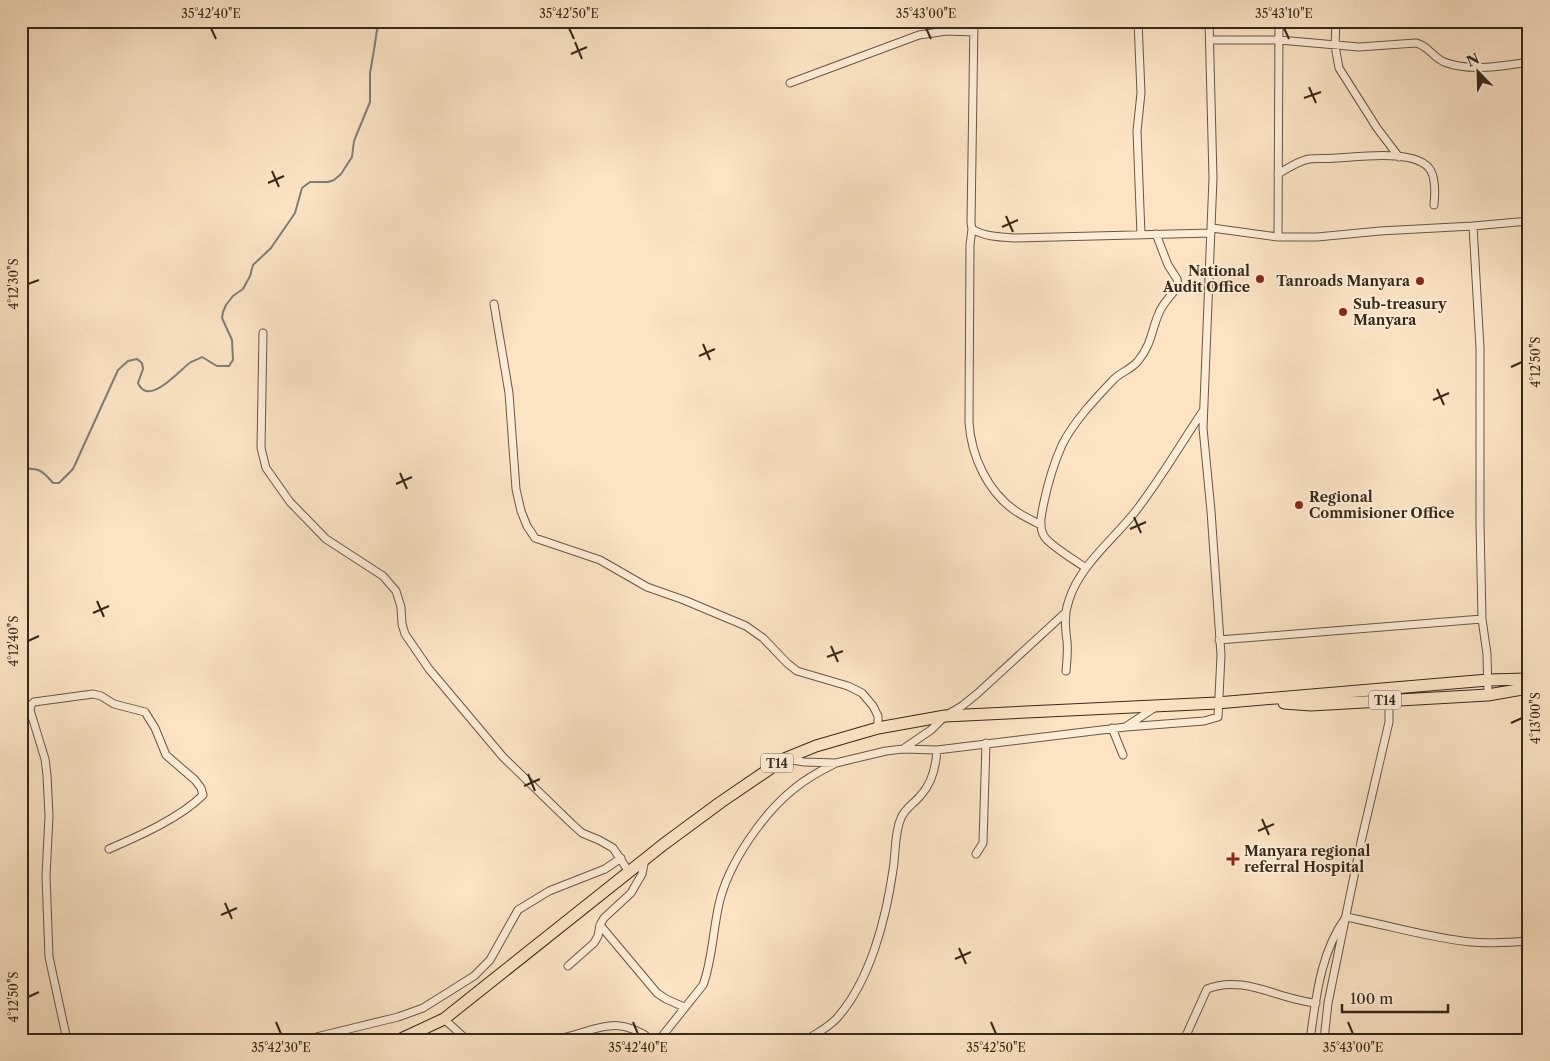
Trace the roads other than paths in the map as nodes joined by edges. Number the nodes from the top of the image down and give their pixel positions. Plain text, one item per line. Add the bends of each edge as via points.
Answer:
1 (974, 21) edge
2 (1138, 21) edge
3 (1209, 21) edge
4 (1279, 21) edge
5 (1336, 21) edge
6 (974, 32) junction
7 (1210, 40) junction
8 (1280, 40) junction
9 (1335, 46) junction
10 (1529, 62) edge
11 (790, 82) dead end
12 (1399, 156) junction
13 (1278, 174) junction
14 (1434, 206) dead end
15 (1529, 221) edge
16 (1473, 226) junction
17 (972, 230) junction
18 (1211, 231) junction
19 (1156, 234) junction
20 (1140, 235) junction
21 (1278, 237) junction
22 (494, 304) dead end
23 (263, 333) dead end
24 (1204, 409) junction
25 (1041, 525) junction
26 (1086, 568) junction
27 (1065, 613) junction
28 (1482, 619) junction
29 (1219, 640) junction
30 (1066, 671) dead end
31 (1529, 679) edge
32 (1488, 680) junction
33 (1529, 688) edge
34 (1389, 694) junction
35 (1488, 695) junction
36 (1217, 703) junction
37 (1156, 706) junction
38 (945, 716) junction
39 (1126, 727) junction
40 (878, 728) junction
41 (1112, 728) junction
42 (986, 742) junction
43 (903, 749) junction
44 (938, 750) junction
45 (1123, 755) dead end
46 (784, 759) junction
47 (836, 763) junction
48 (109, 849) dead end
49 (976, 854) dead end
50 (621, 858) junction
51 (646, 859) junction
52 (629, 872) junction
53 (1346, 917) junction
54 (600, 925) junction
55 (1529, 941) edge
56 (568, 966) dead end
57 (1316, 1003) junction
58 (684, 1007) junction
59 (444, 1020) junction
60 (67, 1040) edge
61 (304, 1040) edge
62 (398, 1040) edge
63 (467, 1040) edge
64 (551, 1040) edge
65 (652, 1040) edge
66 (659, 1040) edge
67 (806, 1040) edge
68 (1184, 1040) edge
69 (1310, 1040) edge
70 (1324, 1040) edge

1 - 6 street
2 - 20 street
3 - 7 street
4 - 8 street
5 - 9 street
6 - 11 street via 919,35
6 - 17 street
7 - 8 street
7 - 18 street
8 - 9 street
8 - 13 street
9 - 10 street via 1419,43 1440,60 1467,68
9 - 12 street via 1341,73
12 - 13 street via 1309,159
12 - 14 street via 1419,160 1431,171 1435,184
13 - 21 street
15 - 16 street
16 - 21 street
16 - 28 street via 1480,348
17 - 20 street via 996,237 1016,238
17 - 25 street via 969,414 972,446 995,492 1016,512
18 - 19 street
18 - 21 street
18 - 24 street
19 - 20 street
19 - 25 street via 1178,285 1162,306 1151,340 1141,357 1133,367 1116,376 1063,443 1048,486
22 - 40 street via 508,385 516,489 521,511 534,538 600,560 646,587 746,626 797,671 862,693 878,716
23 - 50 street via 261,448 266,468 290,502 326,539 383,576 396,591 405,634 429,669 503,757 571,824 613,848
24 - 26 street via 1143,501
24 - 29 street
25 - 26 street via 1044,537
26 - 27 street via 1069,598
27 - 30 street
27 - 38 street via 978,693
28 - 29 street
28 - 32 street
29 - 36 street via 1222,669
31 - 32 highway, T14
32 - 34 highway, T14
32 - 35 street
33 - 35 highway, T14
34 - 35 highway, T14
34 - 36 highway, T14 via 1312,705
34 - 53 street via 1389,722
36 - 37 highway, T14
36 - 39 street via 1218,717 1211,720
37 - 38 highway, T14
37 - 39 street
38 - 40 highway, T14
38 - 43 street
39 - 41 street
40 - 46 highway, T14
41 - 42 street
41 - 45 street
42 - 44 street
42 - 49 street via 984,843
43 - 44 street
43 - 47 street
44 - 67 street via 927,787 901,817 887,906 862,981 837,1018
46 - 47 street
46 - 51 highway, T14 via 734,792
47 - 58 street via 793,789 762,822 729,872 715,920 707,975 703,986
48 - 60 street via 196,802 203,795 200,788 166,755 149,717 140,709 114,704 93,694 34,702 30,710 47,775 49,956
50 - 52 street
50 - 61 street via 605,869 549,891 518,910 490,960 474,976 423,1008
51 - 52 highway, T14
51 - 54 street via 631,893
52 - 59 highway, T14
53 - 55 street via 1472,942
53 - 57 street via 1324,964
53 - 70 street via 1328,1003
54 - 56 street via 594,943
54 - 58 street via 657,993
57 - 68 street via 1301,1002 1252,987 1216,986 1207,989
57 - 69 street
58 - 66 street
59 - 62 highway, T14
59 - 63 street
64 - 65 street via 610,1024 630,1027

